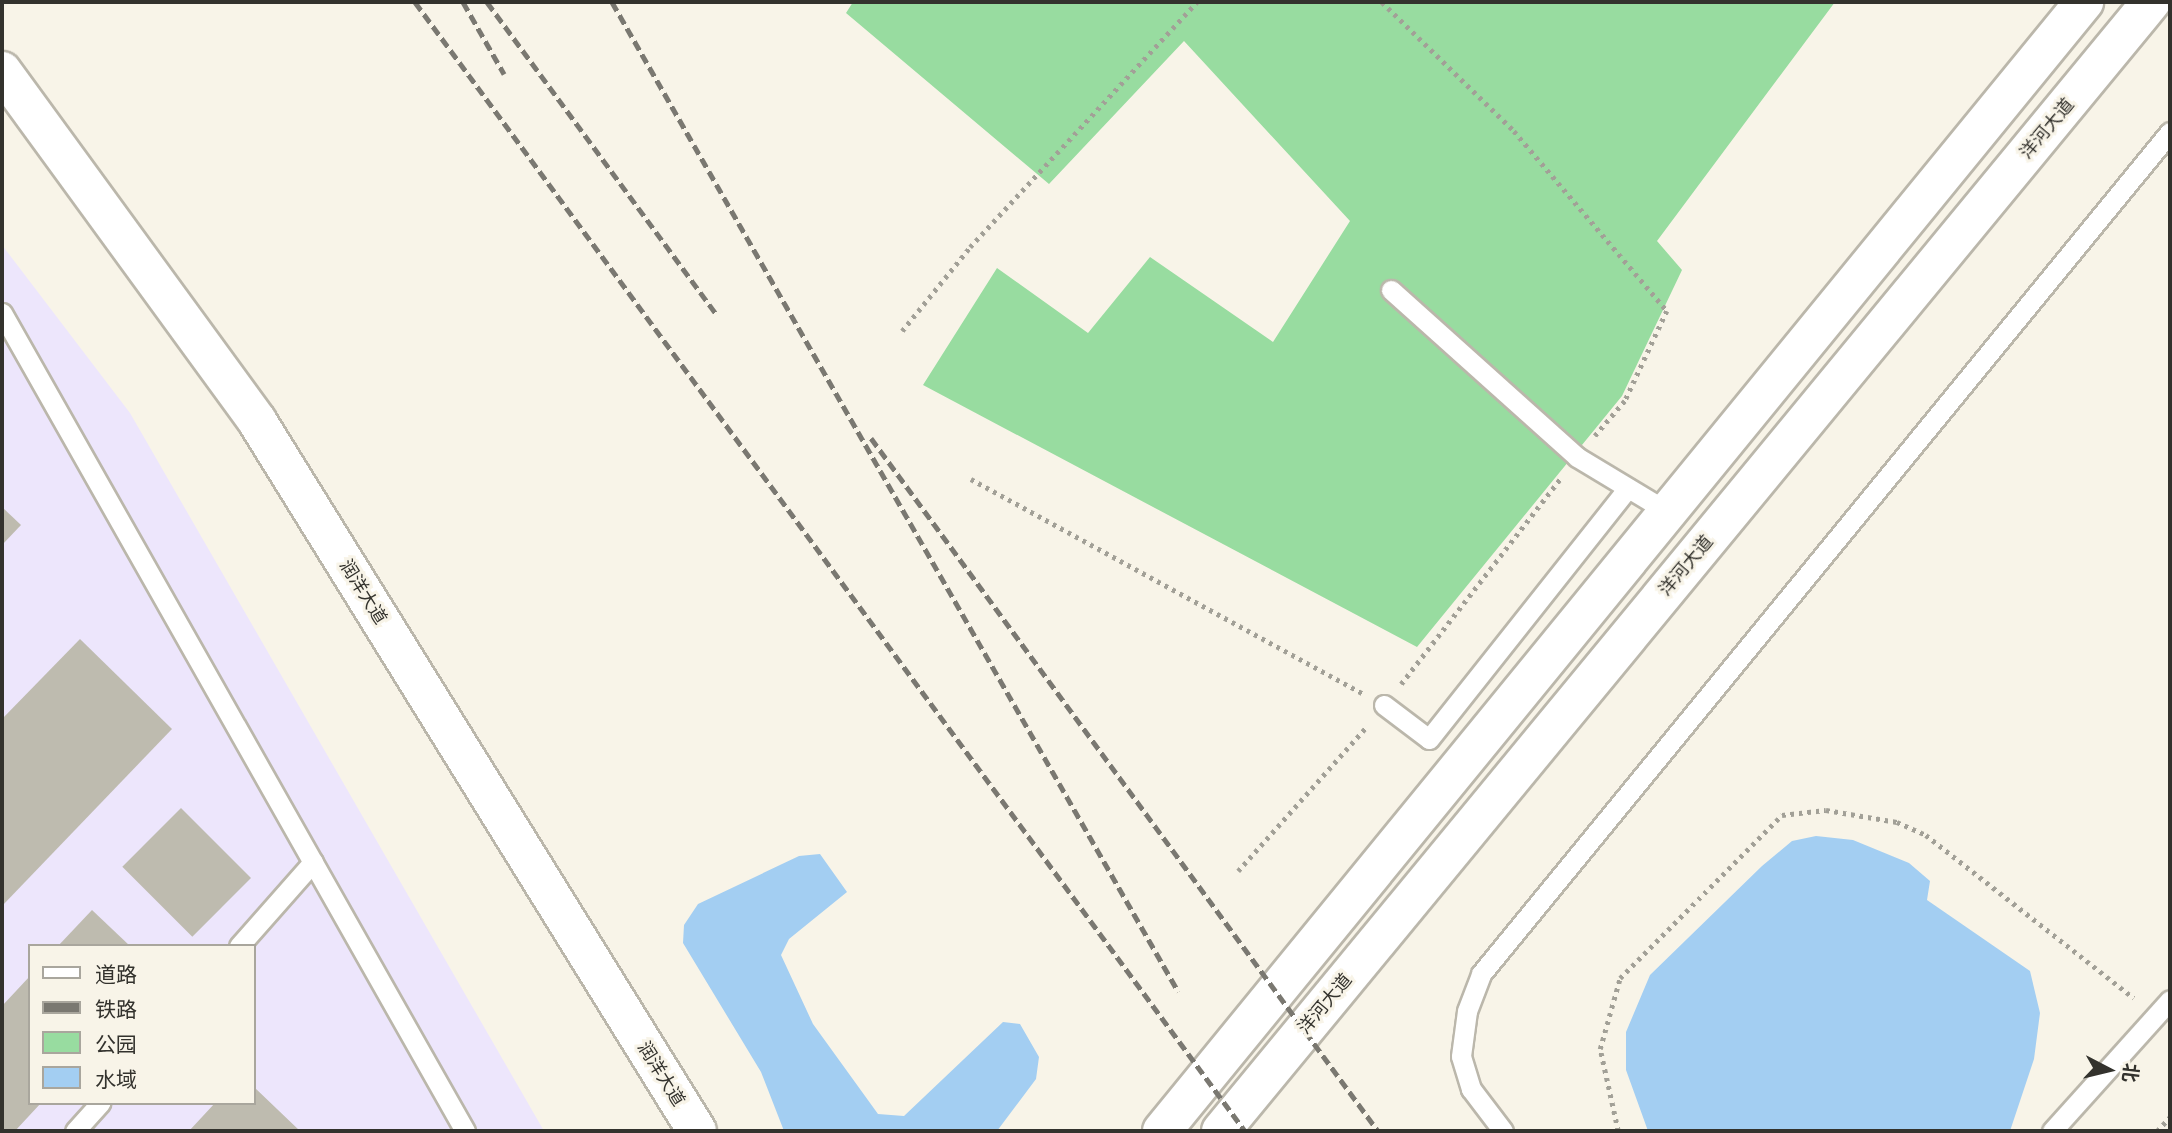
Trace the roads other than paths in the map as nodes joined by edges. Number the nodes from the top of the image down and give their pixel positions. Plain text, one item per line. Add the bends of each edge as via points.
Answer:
1 (2084, 2) edge
2 (2151, 2) edge
3 (2, 71) edge
4 (2170, 132) edge
5 (1391, 290) dead end
6 (2, 313) edge
7 (1628, 488) junction
8 (1668, 512) junction
9 (1384, 705) road end
10 (313, 862) junction
11 (241, 944) edge
12 (2170, 1000) edge
13 (98, 1105) edge
14 (75, 1131) edge
15 (465, 1131) edge
16 (697, 1131) edge
17 (1162, 1131) edge
18 (1221, 1131) edge
19 (1503, 1131) edge
20 (2053, 1131) edge

1 - 8 main road
2 - 18 main road, 洋河大道
3 - 16 main road, 润洋大道 via 257,421
4 - 19 lane via 1481,974 1467,1010 1461,1056 1471,1089
5 - 7 lane via 1577,457
6 - 10 lane
7 - 8 lane
7 - 9 lane via 1429,740
8 - 17 main road
10 - 11 lane
10 - 15 lane
12 - 20 lane
13 - 14 lane

